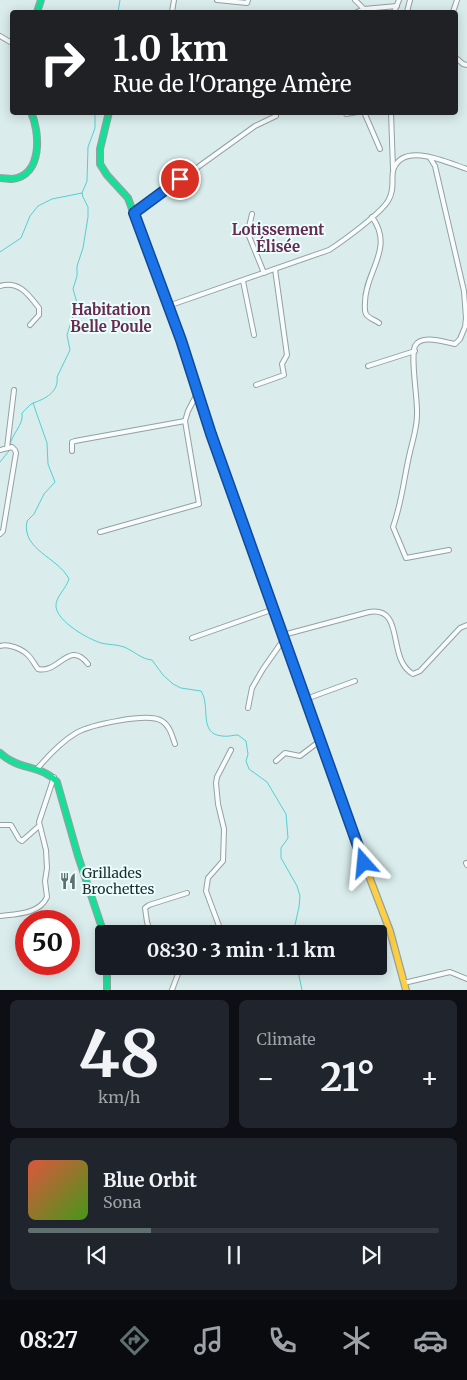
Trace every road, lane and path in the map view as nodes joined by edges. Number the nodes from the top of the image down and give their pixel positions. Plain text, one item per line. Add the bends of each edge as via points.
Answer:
1 (217, 0) edge
2 (248, 0) edge
3 (399, 0) edge
4 (396, 6) junction
5 (367, 10) edge
6 (395, 10) edge
7 (33, 115) edge
8 (109, 115) edge
9 (365, 115) edge
10 (391, 115) edge
11 (276, 116) dead end
12 (380, 149) dead end
13 (430, 158) junction
14 (393, 169) junction
15 (467, 169) edge
16 (0, 178) edge
17 (134, 213) junction
18 (252, 214) dead end
19 (372, 217) junction
20 (275, 270) junction
21 (264, 273) junction
22 (243, 281) junction
23 (0, 286) edge
24 (168, 306) junction
25 (379, 322) dead end
26 (30, 325) dead end
27 (254, 335) dead end
28 (415, 351) junction
29 (368, 366) dead end
30 (256, 385) dead end
31 (14, 390) dead end
32 (198, 394) junction
33 (185, 421) junction
34 (7, 448) junction
35 (0, 450) edge
36 (72, 451) dead end
37 (100, 532) dead end
38 (0, 534) edge
39 (449, 550) dead end
40 (274, 609) junction
41 (467, 625) edge
42 (284, 637) junction
43 (192, 638) dead end
44 (0, 646) edge
45 (88, 664) dead end
46 (355, 681) dead end
47 (306, 700) junction
48 (248, 708) dead end
49 (321, 740) junction
50 (175, 744) dead end
51 (231, 750) dead end
52 (0, 753) edge
53 (276, 761) dead end
54 (37, 770) junction
55 (54, 777) junction
56 (0, 825) edge
57 (39, 826) junction
58 (187, 893) dead end
59 (0, 916) edge
60 (101, 925) edge
61 (148, 925) edge
62 (219, 925) edge
63 (107, 975) edge
64 (178, 975) edge
65 (467, 979) edge
66 (405, 987) edge
67 (107, 990) edge
68 (172, 990) edge

1 - 2 street via 247,3
3 - 4 street
4 - 5 street
4 - 6 street
7 - 16 main road via 39,131 35,159 19,178
8 - 17 main road via 100,146 102,166 124,191
9 - 12 street
10 - 14 street
11 - 17 street via 255,126
13 - 14 street via 416,154 407,156
13 - 15 street
13 - 28 street via 435,166 464,291 466,318 460,339 455,344 425,339 419,342
14 - 19 street via 392,193 384,207
17 - 24 main road
18 - 21 street via 249,236
19 - 20 street via 329,250
19 - 25 street via 380,232 380,254 365,294 365,310
20 - 21 street
20 - 30 street via 287,355 282,364 284,374
21 - 22 street
22 - 24 street
22 - 27 street
23 - 26 street via 16,285 39,308 39,315
24 - 32 main road
28 - 29 street
28 - 39 street via 415,436 393,527 406,558
31 - 34 street
32 - 33 street
32 - 40 main road
33 - 36 street via 74,440
33 - 37 street via 199,504
34 - 35 street
34 - 38 street via 16,453
40 - 42 main road
40 - 43 street
41 - 42 street via 413,674 404,666 391,620 378,610
42 - 47 main road
42 - 48 street via 252,688
44 - 45 street via 28,654 38,669 50,668 75,654 82,656
46 - 47 street
47 - 49 main road
49 - 53 street via 300,756 285,753
49 - 66 main road via 390,931
50 - 54 street via 162,721 149,718 121,720 77,732 47,757
51 - 62 street via 216,783 224,829 223,861 208,878 206,891
52 - 54 main road via 13,763
54 - 55 main road
55 - 57 street
55 - 60 main road
56 - 57 street via 12,826 22,841
57 - 59 street via 47,863 45,901 27,912
58 - 61 street via 145,908
63 - 67 main road
64 - 68 street
65 - 66 street via 450,972

